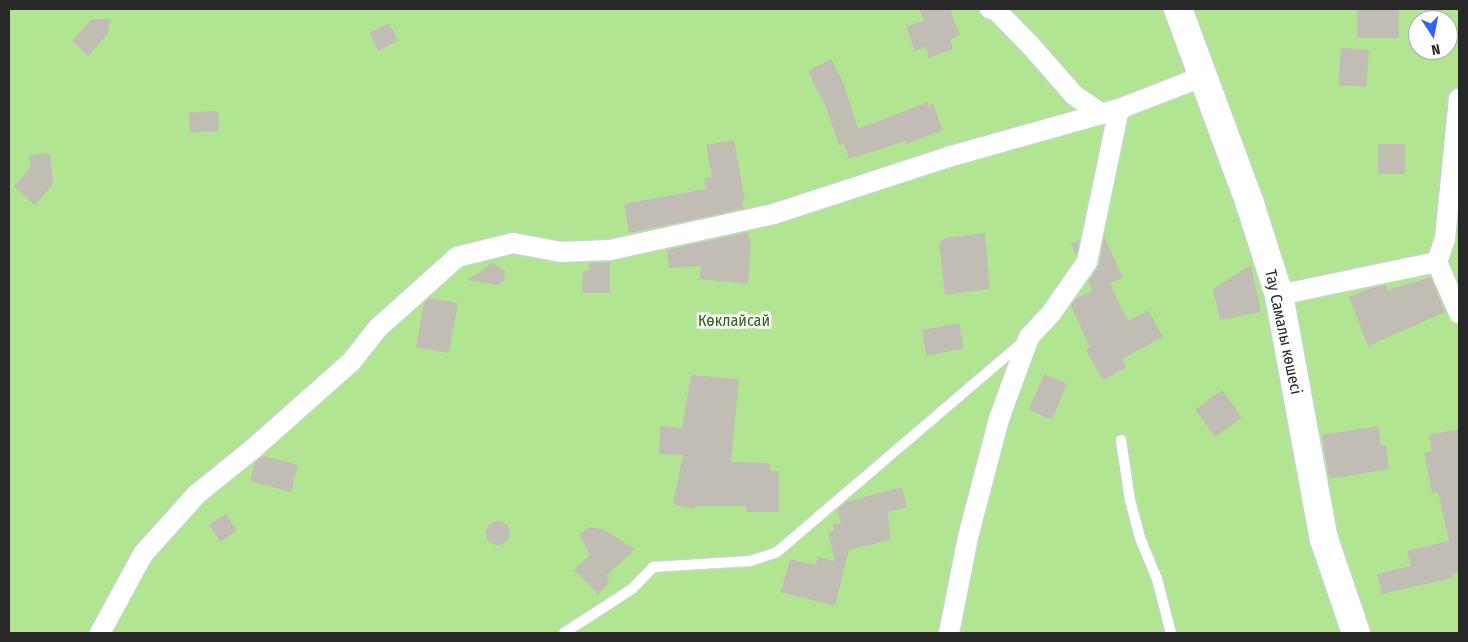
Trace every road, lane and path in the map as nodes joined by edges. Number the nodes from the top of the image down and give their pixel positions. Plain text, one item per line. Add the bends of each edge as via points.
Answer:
1 (990, 9) edge
2 (1178, 9) edge
3 (1204, 76) junction
4 (1459, 99) edge
5 (1111, 112) junction
6 (1437, 262) junction
7 (1279, 295) junction
8 (1459, 313) edge
9 (1029, 337) junction
10 (1121, 440) dead end
11 (100, 633) edge
12 (564, 633) edge
13 (949, 633) edge
14 (1171, 633) edge
15 (1356, 633) edge

1 - 5 street via 995,9 1074,95
2 - 3 street, Тау Самалы көшесі
3 - 5 street
3 - 7 street, Тау Самалы көшесі
4 - 6 street via 1444,239
5 - 9 street via 1087,262 1052,312
5 - 11 street via 948,157 774,214 610,250 561,252 513,243 457,257 378,328 351,362 197,494 143,554
6 - 7 street
6 - 8 street
7 - 15 street, Тау Самалы көшесі via 1324,539
9 - 12 lane via 777,552 750,561 653,567 632,589
9 - 13 street via 999,419 968,537
10 - 14 lane via 1130,500 1140,538 1157,579

